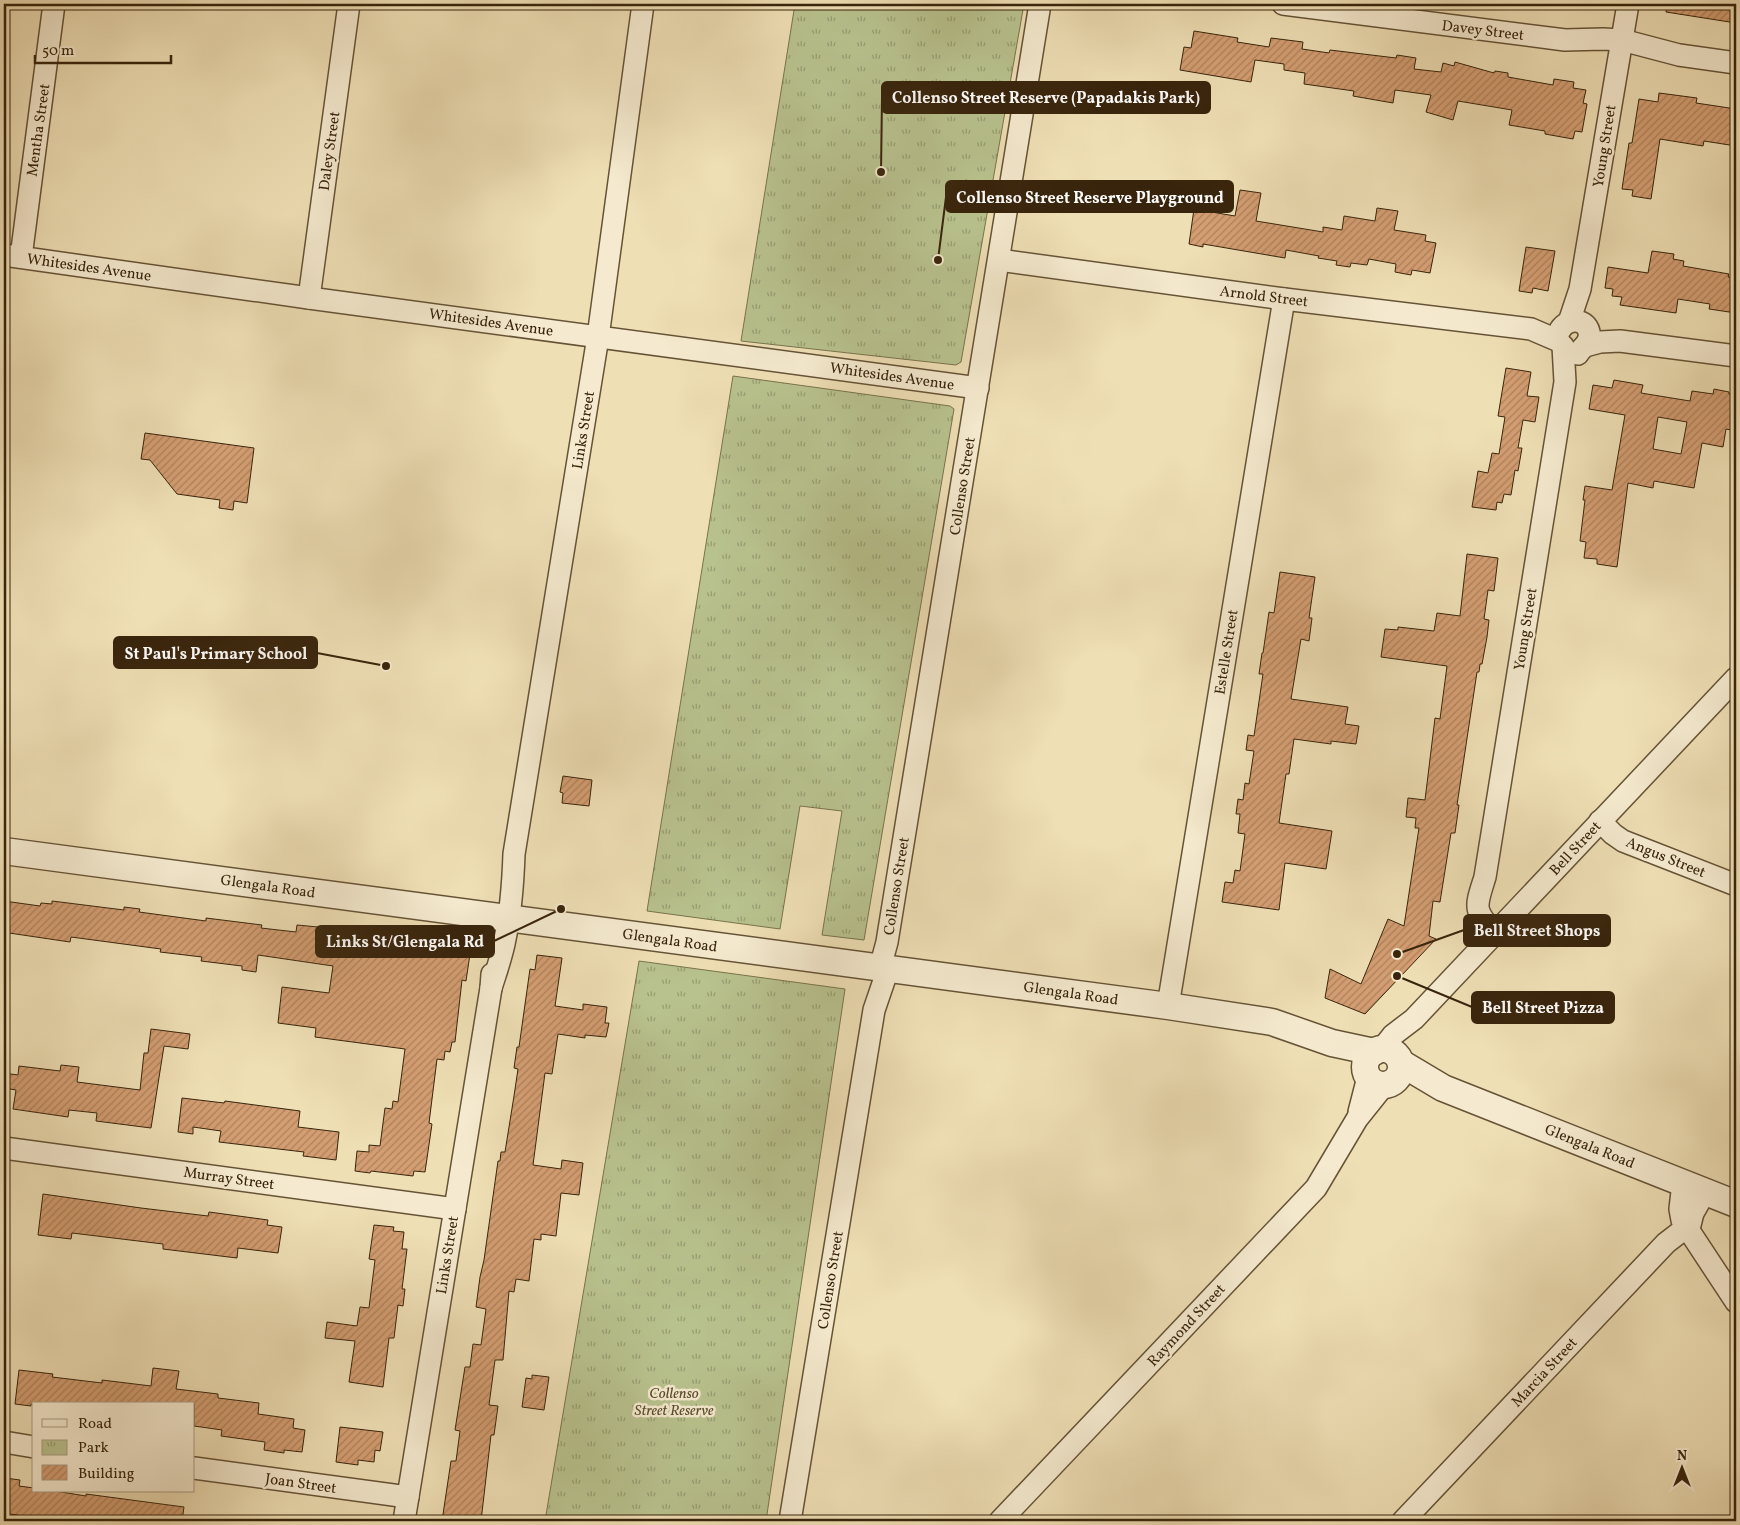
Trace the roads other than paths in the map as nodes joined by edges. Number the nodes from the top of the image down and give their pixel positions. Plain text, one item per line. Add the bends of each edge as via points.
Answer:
1 (54, 4) edge
2 (349, 4) edge
3 (643, 4) edge
4 (1040, 4) edge
5 (1283, 4) edge
6 (1628, 4) edge
7 (1621, 48) junction
8 (1736, 63) edge
9 (12, 256) edge
10 (999, 260) junction
11 (309, 298) junction
12 (1284, 299) junction
13 (1574, 336) junction
14 (598, 337) junction
15 (1736, 356) edge
16 (978, 388) junction
17 (1736, 678) edge
18 (1600, 821) junction
19 (4, 851) edge
20 (1736, 886) edge
21 (503, 917) junction
22 (1502, 926) junction
23 (881, 968) junction
24 (1168, 1006) junction
25 (1383, 1066) junction
26 (4, 1148) edge
27 (1694, 1187) junction
28 (1736, 1204) edge
29 (455, 1208) junction
30 (1689, 1229) junction
31 (1736, 1302) edge
32 (4, 1442) edge
33 (32, 1446) edge
34 (195, 1468) edge
35 (408, 1497) junction
36 (404, 1521) edge
37 (790, 1521) edge
38 (1000, 1521) edge
39 (1403, 1521) edge

1 - 9 street, Mentha Street
2 - 11 street, Daley Street
3 - 14 street, Links Street
4 - 10 street, Collenso Street
5 - 7 street, Davey Street
6 - 7 street, Young Street
7 - 8 street, Davey Street via 1644,57 1679,55
7 - 13 street, Young Street
9 - 11 street, Whitesides Avenue
10 - 12 street, Arnold Street
10 - 16 street, Collenso Street
11 - 14 street, Whitesides Avenue
12 - 13 street, Arnold Street
12 - 24 street, Estelle Street
13 - 15 street, Arnold Street via 1600,342 1620,341
13 - 22 street, Young Street via 1484,877 1490,904
14 - 16 street, Whitesides Avenue
14 - 21 street, Links Street via 514,854 501,894
16 - 23 street, Collenso Street
17 - 18 street, Bell Street
18 - 20 street, Angus Street via 1623,841
18 - 22 street, Bell Street
19 - 21 street, Glengala Road
21 - 23 street, Glengala Road
21 - 29 street, Links Street via 493,938 491,988
22 - 25 street, Bell Street via 1414,1019 1393,1035
23 - 24 street, Glengala Road
23 - 37 street, Collenso Street
24 - 25 street, Glengala Road via 1272,1022 1332,1043
25 - 27 street, Glengala Road
25 - 38 street, Raymond Street via 1357,1119 1316,1188
26 - 29 street, Murray Street
27 - 28 street, Glengala Road
27 - 30 street via 1680,1208 1682,1220
29 - 35 street, Links Street
30 - 31 street
30 - 39 street, Marcia Street via 1666,1243
32 - 33 street
34 - 35 street, Joan Street
35 - 36 street, Links Street

